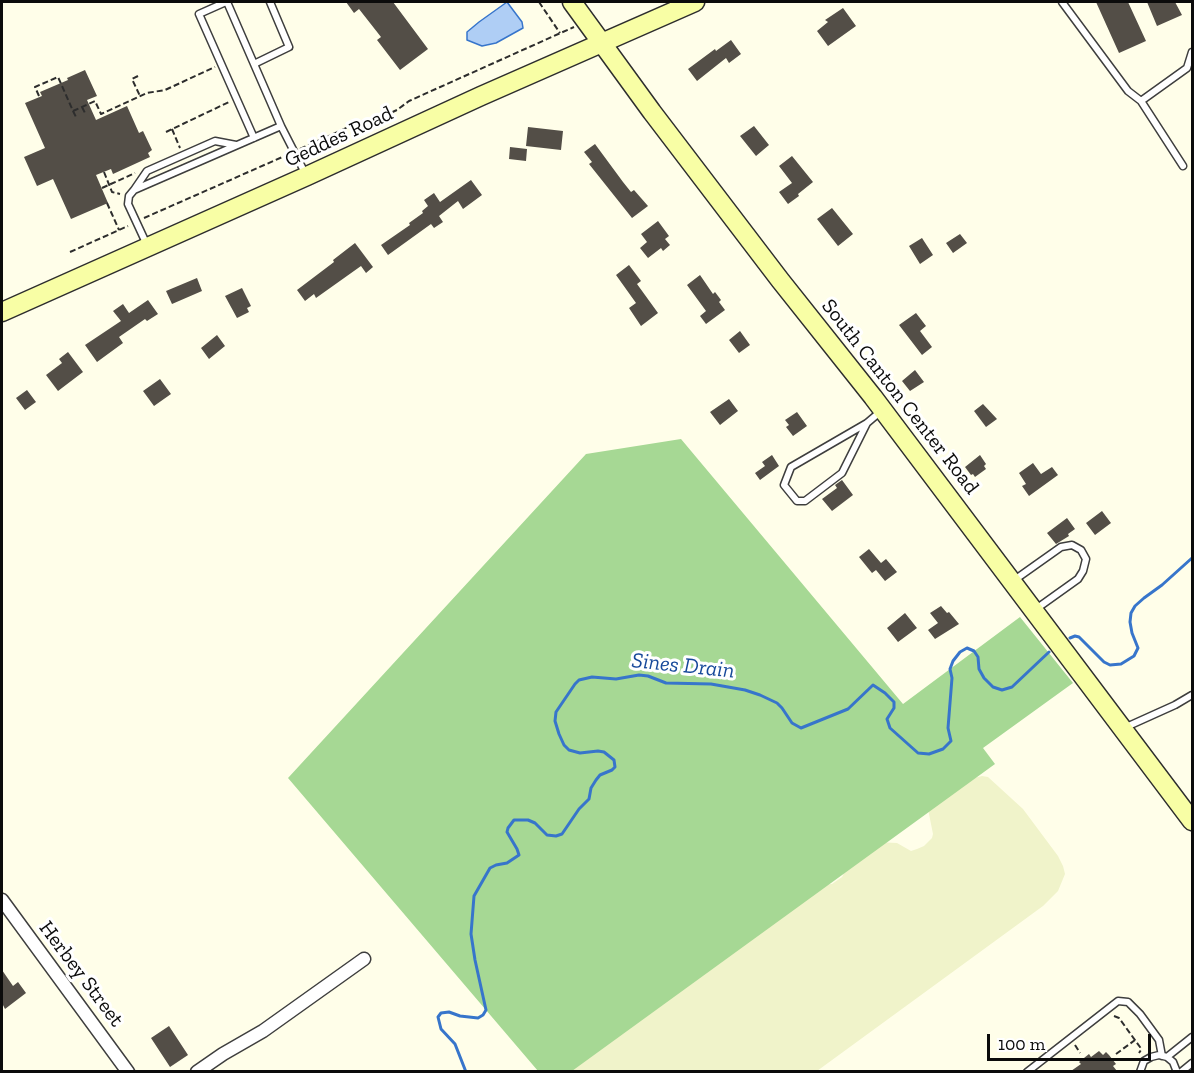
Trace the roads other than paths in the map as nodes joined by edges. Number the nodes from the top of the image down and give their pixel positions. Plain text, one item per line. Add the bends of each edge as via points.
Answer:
1 (227, 2) edge
2 (270, 2) edge
3 (572, 2) edge
4 (695, 2) edge
5 (1062, 2) edge
6 (602, 43) junction
7 (1192, 51) edge
8 (254, 64) junction
9 (1141, 101) junction
10 (281, 126) junction
11 (254, 138) junction
12 (237, 145) junction
13 (1183, 166) dead end
14 (307, 176) junction
15 (134, 190) junction
16 (148, 247) junction
17 (2, 312) edge
18 (883, 410) junction
19 (867, 423) junction
20 (1012, 581) junction
21 (1034, 610) junction
22 (1192, 695) edge
23 (1123, 728) junction
24 (1192, 821) edge
25 (2, 900) edge
26 (364, 959) dead end
27 (1192, 1037) edge
28 (1164, 1056) junction
29 (1192, 1063) edge
30 (128, 1071) edge
31 (197, 1071) edge
32 (1027, 1071) edge
33 (1140, 1071) edge
34 (1179, 1071) edge

1 - 8 lane
1 - 11 lane via 199,14
2 - 8 lane via 289,47
3 - 6 main road, South Canton Center Road
4 - 6 main road, Geddes Road
5 - 9 lane via 1128,91
6 - 14 main road, Geddes Road
6 - 18 main road, South Canton Center Road
7 - 9 lane via 1187,68
8 - 10 lane
9 - 13 lane
10 - 11 lane
10 - 14 lane
11 - 12 lane
12 - 15 lane
12 - 15 lane via 215,141 147,171
14 - 16 main road, Geddes Road
15 - 16 lane via 128,204
16 - 17 main road, Geddes Road
18 - 19 lane
18 - 20 main road, South Canton Center Road
19 - 19 lane via 791,467 784,485 797,501 805,501 842,473
20 - 21 main road, South Canton Center Road
20 - 21 lane via 1061,547 1072,544 1081,550 1086,559 1078,579
21 - 23 main road, South Canton Center Road
22 - 23 lane
23 - 24 main road, South Canton Center Road
25 - 30 street, Herbey Street
26 - 31 street
27 - 28 lane
28 - 32 lane via 1159,1040 1140,1014 1128,1002 1118,1001
28 - 33 lane via 1144,1061
28 - 34 lane
29 - 34 lane

